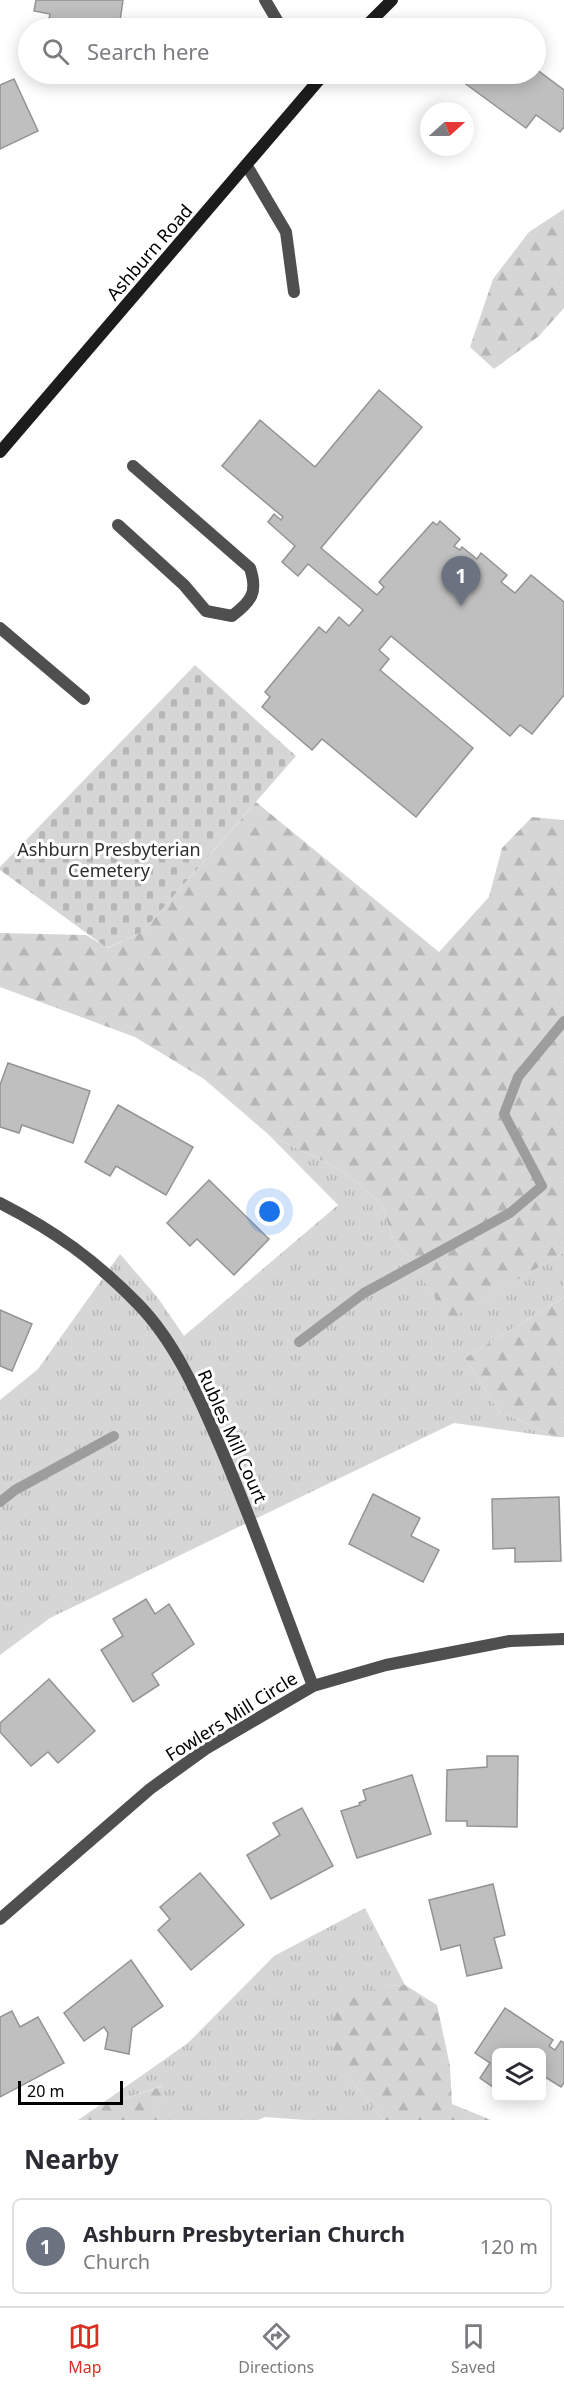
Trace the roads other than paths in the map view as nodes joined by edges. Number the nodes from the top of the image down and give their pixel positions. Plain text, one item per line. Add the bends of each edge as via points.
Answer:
1 (265, 0) edge
2 (392, 0) edge
3 (276, 18) edge
4 (374, 18) edge
5 (316, 84) edge
6 (247, 166) junction
7 (294, 292) dead end
8 (0, 452) edge
9 (133, 466) dead end
10 (118, 525) dead end
11 (0, 628) edge
12 (84, 699) dead end
13 (0, 1203) edge
14 (564, 1639) edge
15 (312, 1686) junction
16 (0, 1919) edge

1 - 3 street
2 - 4 main road
5 - 6 main road, Ashburn Road
6 - 7 street via 286,232
6 - 8 main road, Ashburn Road
9 - 10 street via 250,567 255,585 247,605 232,616 206,611 184,585
11 - 12 street
13 - 15 street, Rubles Mill Court via 45,1226 95,1262 139,1304 191,1380 237,1485
14 - 15 street, Fowlers Mill Circle via 510,1641 386,1665
15 - 16 street, Fowlers Mill Circle via 207,1748 150,1789

